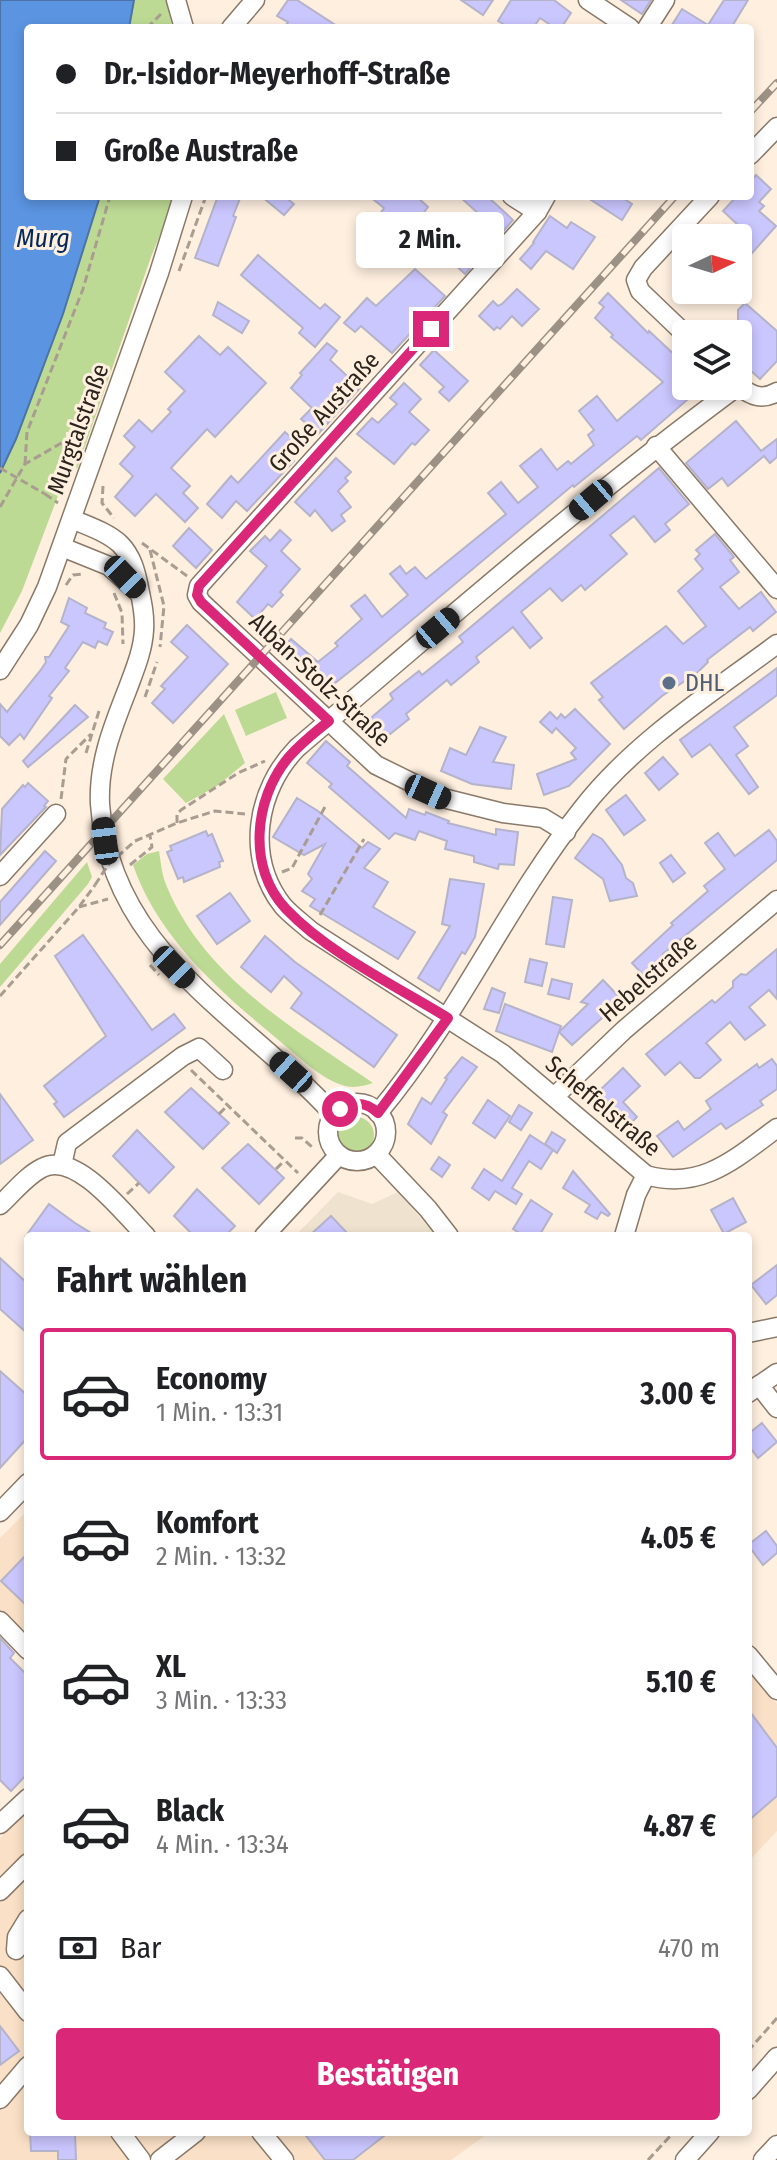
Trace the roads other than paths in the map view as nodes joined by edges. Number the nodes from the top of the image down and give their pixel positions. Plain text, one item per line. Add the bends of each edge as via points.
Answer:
1 (257, 0) edge
2 (588, 0) edge
3 (665, 0) edge
4 (177, 4) edge
5 (183, 24) edge
6 (235, 24) edge
7 (252, 24) edge
8 (624, 24) edge
9 (650, 24) edge
10 (777, 127) edge
11 (754, 151) edge
12 (182, 200) edge
13 (706, 200) edge
14 (542, 204) edge
15 (672, 322) edge
16 (777, 392) edge
17 (752, 396) edge
18 (719, 400) edge
19 (656, 446) junction
20 (72, 519) junction
21 (62, 547) junction
22 (199, 586) joint
23 (777, 589) edge
24 (140, 594) junction
25 (777, 644) edge
26 (0, 670) edge
27 (329, 721) junction
28 (56, 814) road end
29 (566, 832) junction
30 (0, 876) edge
31 (777, 900) edge
32 (448, 1018) junction
33 (223, 1070) dead end
34 (555, 1096) junction
35 (378, 1113) junction
36 (334, 1115) junction
37 (777, 1128) edge
38 (376, 1154) junction
39 (339, 1155) junction
40 (62, 1165) junction
41 (646, 1175) junction
42 (0, 1205) edge
43 (142, 1232) edge
44 (268, 1232) edge
45 (446, 1232) edge
46 (625, 1232) edge
47 (777, 1327) edge
48 (752, 1332) edge
49 (777, 1373) edge
50 (754, 1389) edge
51 (777, 1408) edge
52 (24, 1487) edge
53 (0, 1512) edge
54 (0, 1621) edge
55 (24, 1646) edge
56 (752, 1660) edge
57 (777, 1690) edge
58 (24, 1802) edge
59 (0, 1824) edge
60 (24, 1867) edge
61 (0, 1891) edge
62 (24, 1926) edge
63 (15, 1947) edge
64 (0, 1976) edge
65 (24, 2007) edge
66 (777, 2057) edge
67 (24, 2071) edge
68 (752, 2085) edge
69 (0, 2099) edge
70 (123, 2136) edge
71 (191, 2136) edge
72 (264, 2136) edge
73 (706, 2136) edge
74 (777, 2145) edge
75 (141, 2160) edge
76 (160, 2160) edge
77 (284, 2160) edge
78 (685, 2160) edge
79 (763, 2160) edge

1 - 6 street
1 - 7 street
2 - 8 street
3 - 9 street
4 - 5 street
10 - 11 street
12 - 20 street, Murgtalstraße
13 - 15 street via 636,280 640,291
14 - 22 street, Große Austraße
16 - 17 street
18 - 19 street
19 - 23 street
19 - 27 street
20 - 21 street, Murgtalstraße
20 - 24 street via 122,546
21 - 24 street via 109,566
21 - 26 street, Murgtalstraße via 29,625
22 - 27 street, Alban-Stolz-Straße via 201,602
24 - 36 street via 140,657 110,735 101,777 105,841 120,883 174,967
25 - 29 street via 643,747 583,807
27 - 29 street, Alban-Stolz-Straße via 376,765 413,785 443,798 543,818
27 - 32 street, Scheffelstraße via 297,748 270,788 259,844 268,879 285,909 311,931
28 - 30 street
29 - 32 street
31 - 34 street, Hebelstraße
32 - 34 street, Scheffelstraße
32 - 35 street
33 - 40 street via 199,1048 183,1056 67,1143
34 - 41 street, Scheffelstraße
35 - 36 street via 356,1103
35 - 38 street via 386,1134
36 - 39 street via 328,1136
37 - 41 street, Scheffelstraße via 706,1176 674,1180
38 - 39 street via 357,1161
38 - 45 street
39 - 44 street
40 - 42 street via 44,1166
40 - 43 street via 91,1182
41 - 46 street
47 - 48 street
49 - 50 street
50 - 51 street
52 - 53 street
54 - 55 street
56 - 57 street
58 - 59 street
60 - 61 street
62 - 63 street
64 - 65 street
66 - 68 street
67 - 69 street
70 - 75 street
71 - 76 street
72 - 77 street
73 - 78 street
74 - 79 street

